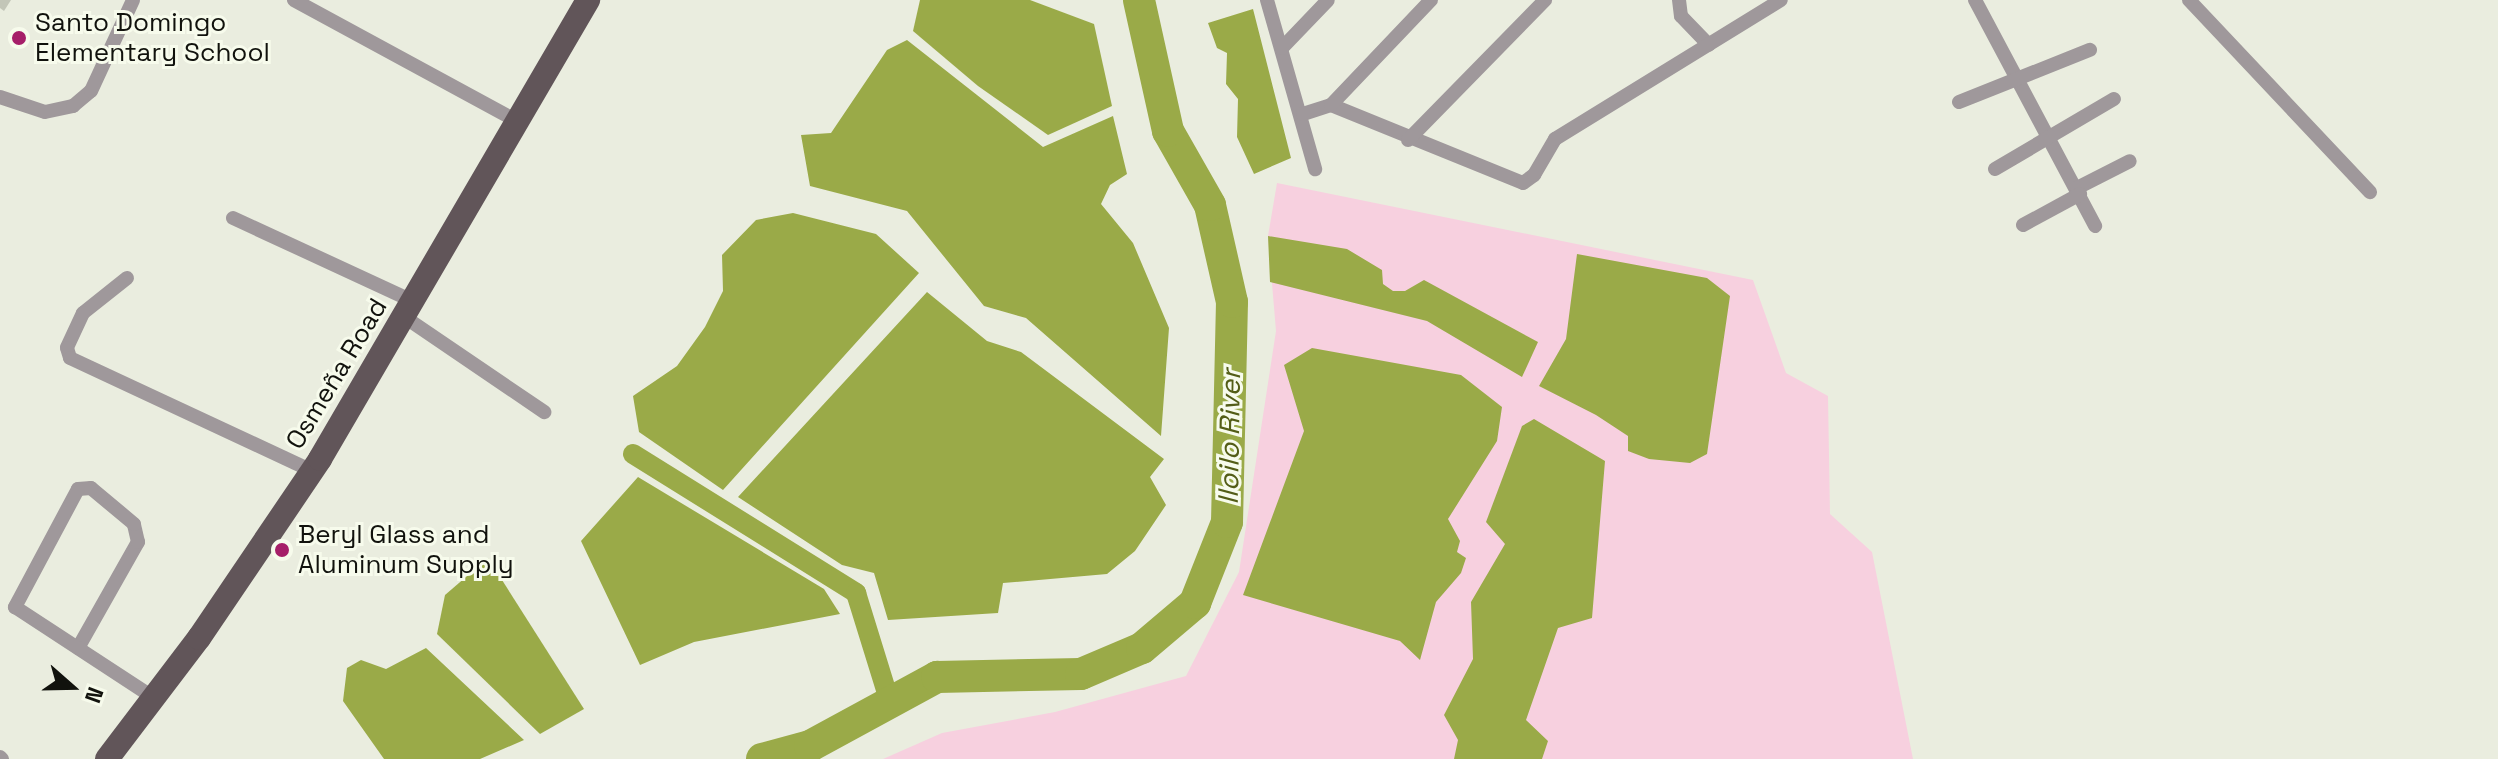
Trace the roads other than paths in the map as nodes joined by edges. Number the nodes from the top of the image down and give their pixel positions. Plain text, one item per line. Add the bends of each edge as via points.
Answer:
1 (133, 0) edge
2 (294, 0) edge
3 (588, 0) edge
4 (1267, 0) edge
5 (1328, 0) edge
6 (1431, 0) edge
7 (1545, 0) edge
8 (1679, 0) edge
9 (1781, 0) edge
10 (1975, 0) edge
11 (2189, 0) edge
12 (1709, 45) junction
13 (1282, 48) junction
14 (2090, 50) dead end
15 (2019, 77) junction
16 (0, 97) edge
17 (2114, 99) dead end
18 (1959, 102) dead end
19 (1331, 105) junction
20 (1303, 114) junction
21 (517, 121) junction
22 (2049, 138) junction
23 (1408, 140) junction
24 (2130, 161) dead end
25 (1315, 169) dead end
26 (1995, 169) dead end
27 (2078, 191) junction
28 (2370, 192) dead end
29 (233, 218) dead end
30 (2023, 225) dead end
31 (2095, 226) dead end
32 (127, 278) dead end
33 (408, 308) junction
34 (544, 412) dead end
35 (312, 471) junction
36 (78, 648) junction
37 (154, 698) junction
38 (107, 759) edge

1 - 16 street via 91,91 73,106 45,112
2 - 21 street
3 - 21 main road, Osmeña Road
4 - 13 street
5 - 13 street
6 - 19 street
7 - 23 street
8 - 12 street via 1681,16
9 - 12 street
10 - 15 street
11 - 28 street
12 - 23 street via 1555,139 1527,182 1511,181
13 - 20 street
14 - 15 street
15 - 18 street
15 - 22 street
17 - 22 street
19 - 20 street
19 - 23 street
20 - 25 street
21 - 33 main road, Osmeña Road
22 - 26 street
22 - 27 street
24 - 27 street
27 - 30 street
27 - 31 street
29 - 33 street
32 - 35 street via 83,313 67,348 70,358
33 - 34 street
33 - 35 main road, Osmeña Road
35 - 37 main road, Osmeña Road
36 - 36 street via 15,607 78,489 91,488 134,524 138,542
36 - 37 street
37 - 38 main road, Osmeña Road

